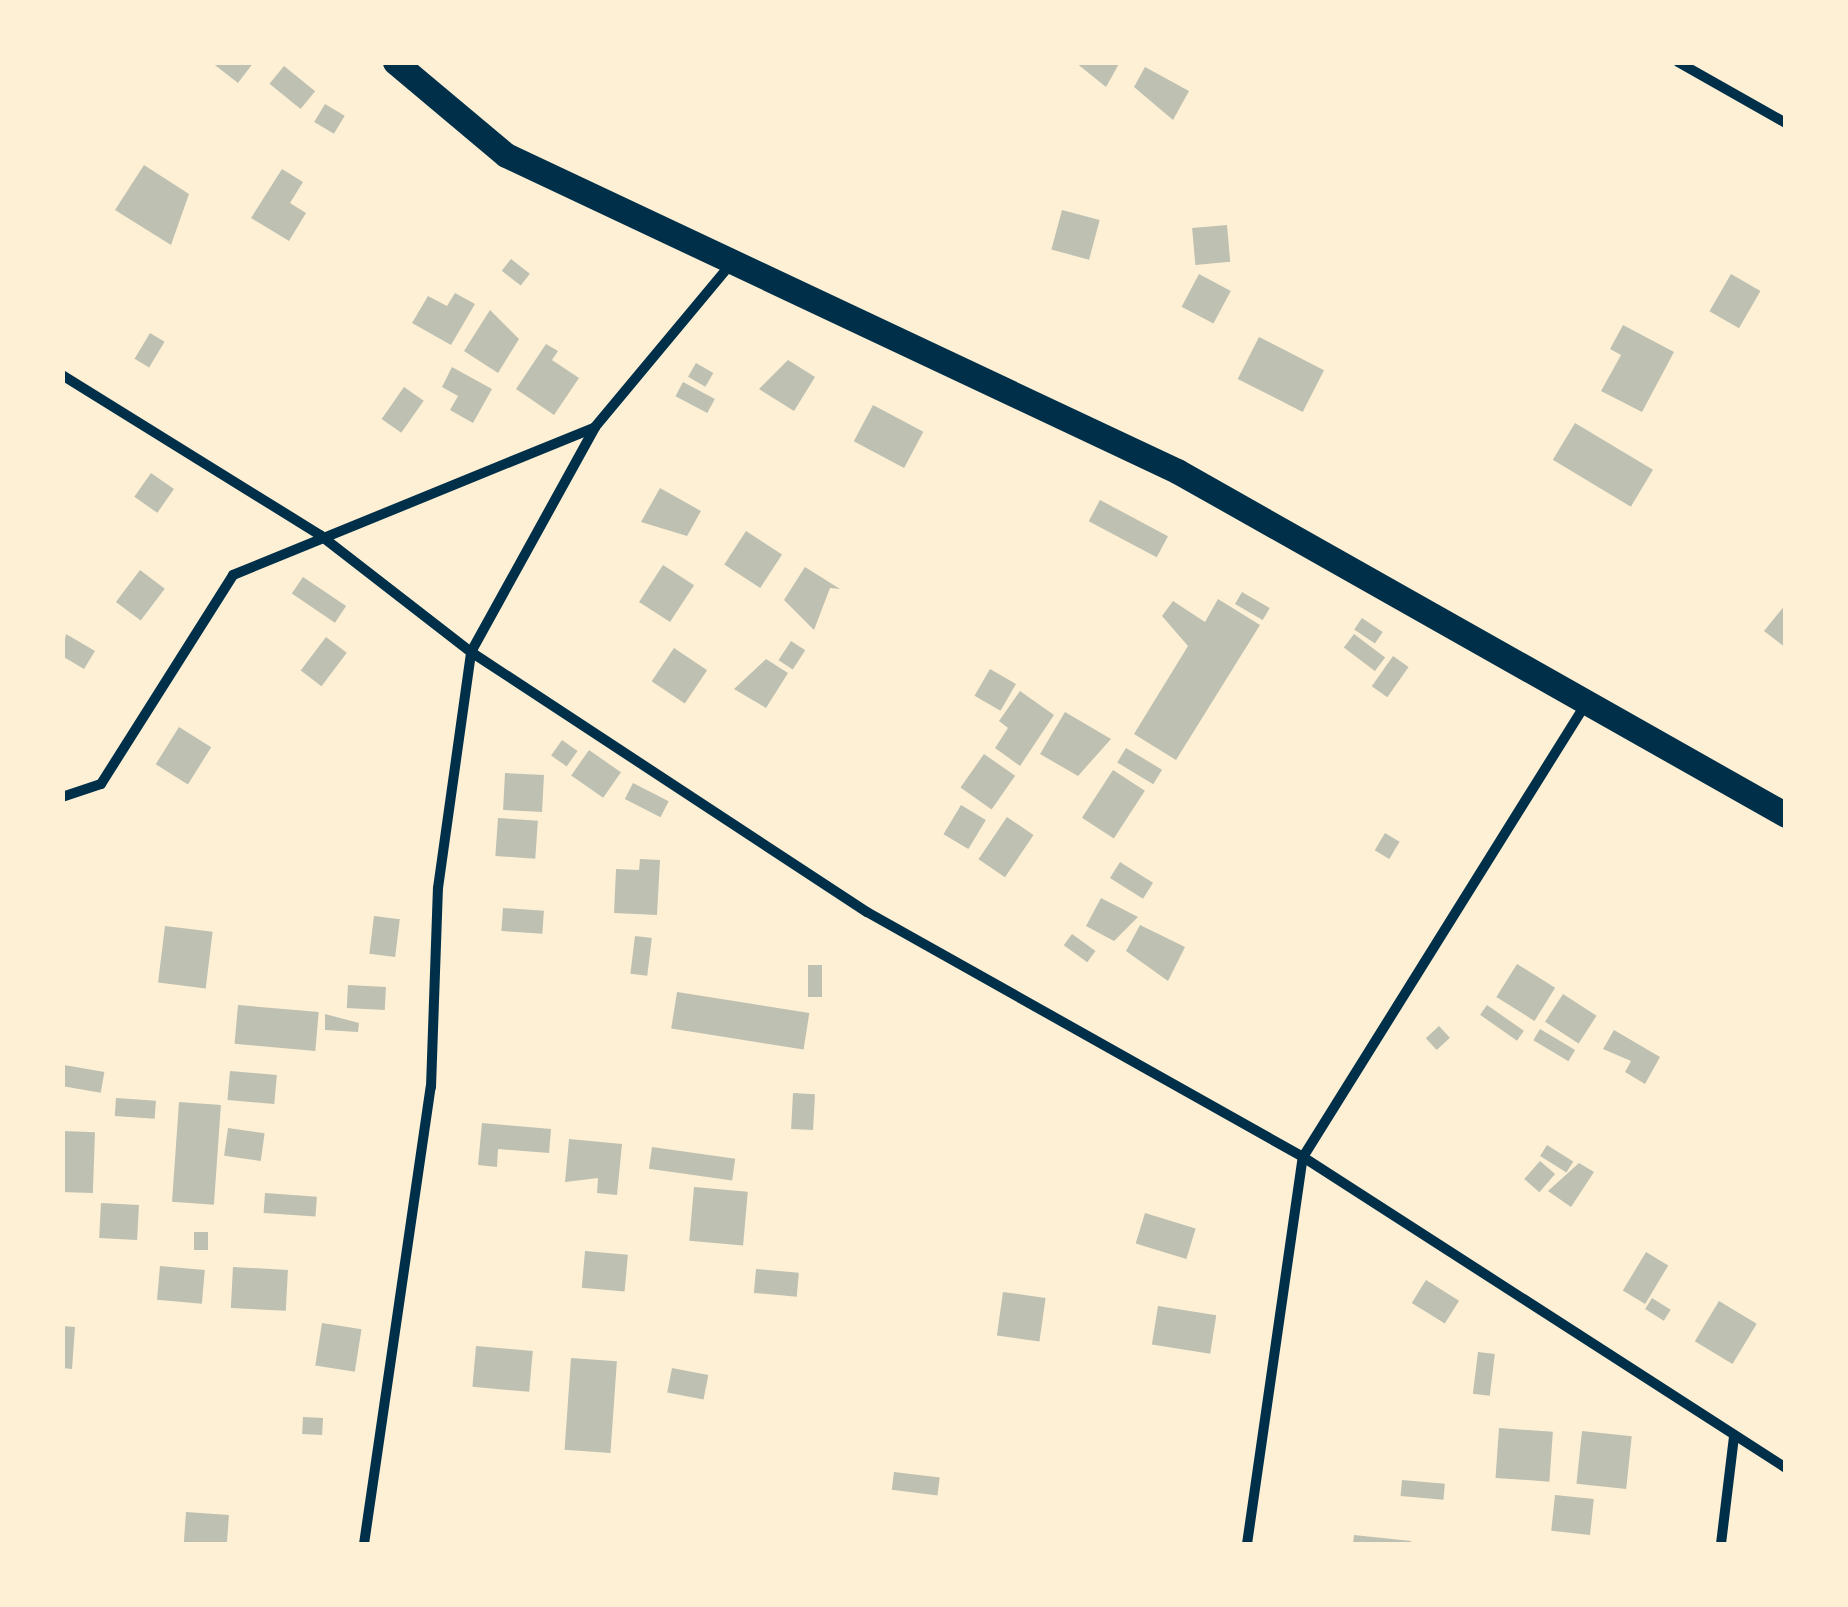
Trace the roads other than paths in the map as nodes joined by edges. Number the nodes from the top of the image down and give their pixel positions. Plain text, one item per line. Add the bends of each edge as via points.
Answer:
1 (395, 62) edge
2 (1678, 62) edge
3 (1786, 124) edge
4 (735, 259) junction
5 (62, 375) edge
6 (595, 427) junction
7 (320, 535) junction
8 (471, 652) junction
9 (1585, 704) junction
10 (62, 797) edge
11 (1786, 815) edge
12 (1303, 1157) junction
13 (1734, 1436) junction
14 (1786, 1468) edge
15 (364, 1544) edge
16 (1247, 1544) edge
17 (1721, 1544) edge

1 - 4 main road via 506,155
2 - 3 street
4 - 6 street
4 - 9 main road via 1178,471
5 - 7 street
6 - 7 street
6 - 8 street
7 - 8 street
7 - 10 street via 233,575 101,784
8 - 12 street via 867,912
8 - 15 street via 438,888 431,1087
9 - 11 main road
9 - 12 street
12 - 13 street
12 - 16 street
13 - 14 street
13 - 17 street

